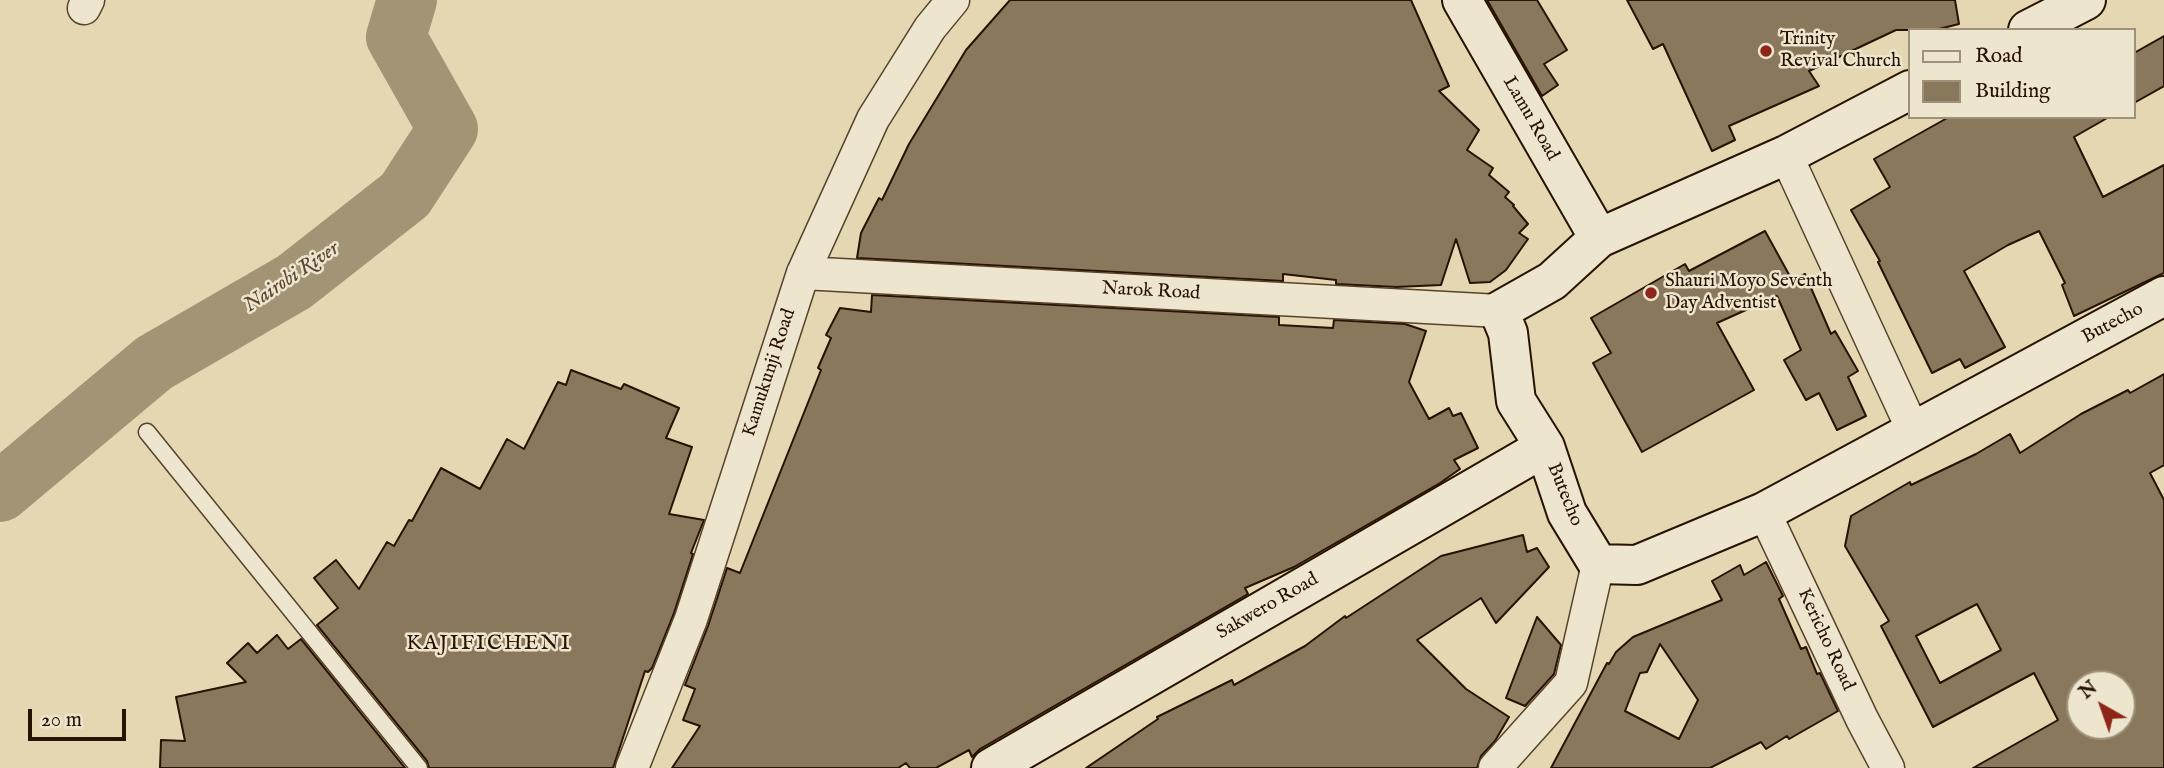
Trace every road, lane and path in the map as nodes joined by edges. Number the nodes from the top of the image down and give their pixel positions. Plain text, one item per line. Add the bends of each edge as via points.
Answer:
1 (953, 0) edge
2 (1462, 0) edge
3 (2086, 0) edge
4 (2032, 28) edge
5 (1909, 91) edge
6 (1786, 155) junction
7 (1599, 238) junction
8 (803, 273) junction
9 (2164, 296) edge
10 (1499, 311) junction
11 (1913, 430) junction
12 (147, 432) dead end
13 (1545, 447) junction
14 (1763, 512) junction
15 (1598, 564) junction
16 (419, 768) edge
17 (632, 768) edge
18 (991, 768) edge
19 (1495, 768) edge
20 (1888, 768) edge

1 - 8 street, Kamukunji Road via 873,119
2 - 7 street, Lamu Road
3 - 4 street
5 - 6 street
6 - 7 street
6 - 11 street
7 - 10 street via 1552,281
8 - 10 street, Narok Road
8 - 17 street, Kamukunji Road via 691,619
9 - 11 street, Butecho
10 - 13 street, Butecho via 1508,333 1516,401
11 - 14 street, Butecho
12 - 16 lane
13 - 15 street, Butecho via 1567,513
13 - 18 street, Sakwero Road
14 - 15 street, Butecho via 1637,565
14 - 20 street, Kericho Road
15 - 19 street via 1571,683

